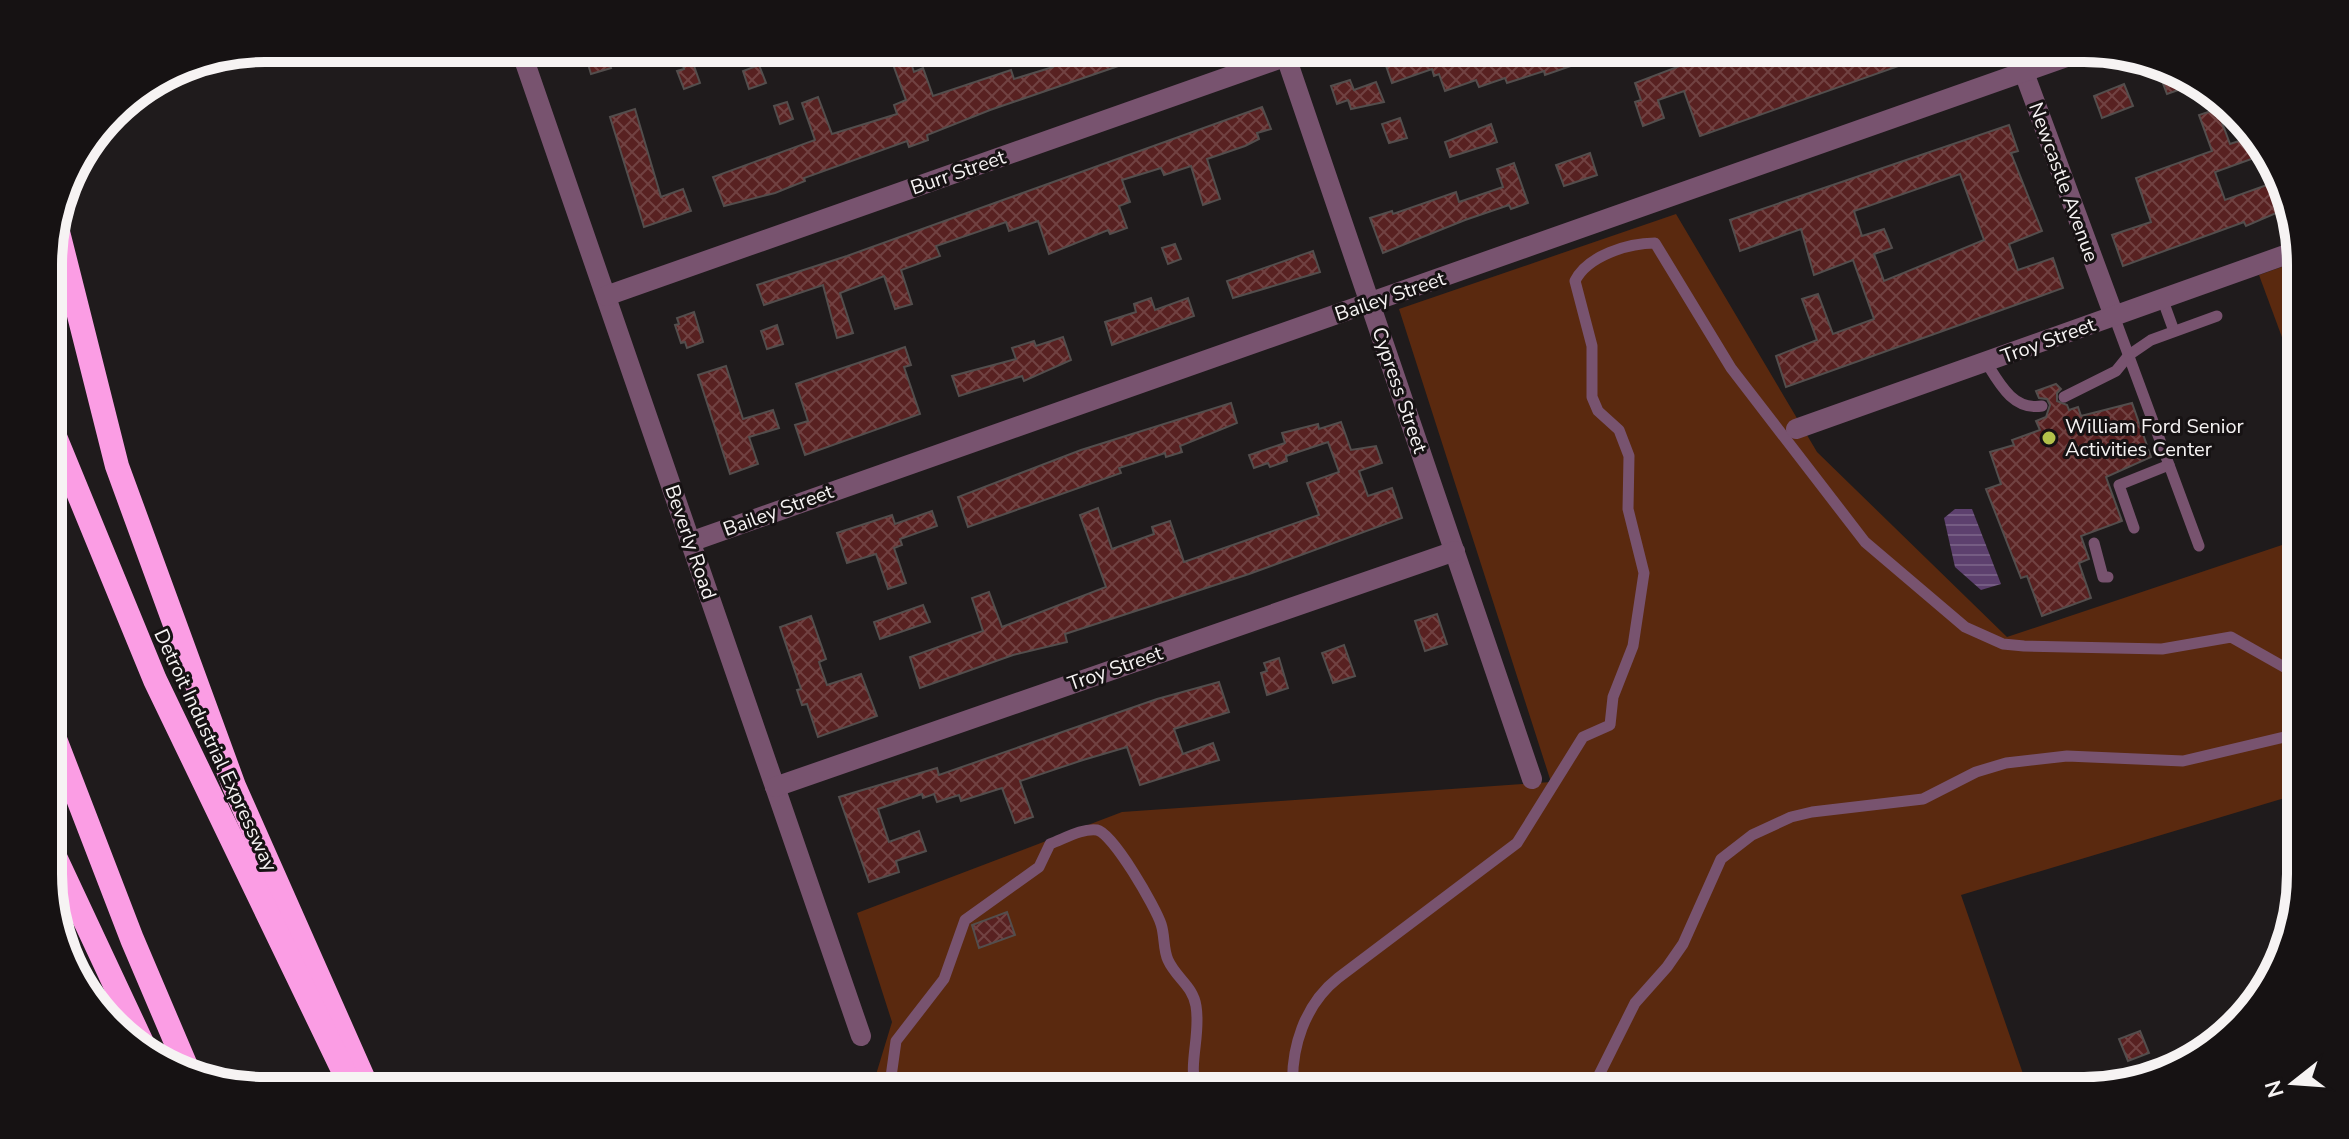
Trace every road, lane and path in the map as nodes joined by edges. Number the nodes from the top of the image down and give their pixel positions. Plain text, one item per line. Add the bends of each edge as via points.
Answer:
1 (525, 62) edge
2 (1256, 62) edge
3 (1287, 62) edge
4 (2020, 62) edge
5 (2052, 62) edge
6 (2023, 72) junction
7 (62, 249) edge
8 (2286, 254) edge
9 (606, 296) junction
10 (2162, 298) junction
11 (1370, 302) junction
12 (2114, 316) junction
13 (2217, 316) dead end
14 (2174, 331) junction
15 (2129, 355) junction
16 (1986, 362) junction
17 (2064, 397) dead end
18 (2042, 406) dead end
19 (1796, 429) dead end
20 (62, 454) edge
21 (2169, 465) junction
22 (2134, 528) dead end
23 (690, 542) junction
24 (2094, 543) dead end
25 (2199, 546) dead end
26 (1455, 551) junction
27 (2108, 577) dead end
28 (2287, 669) edge
29 (2287, 736) edge
30 (62, 756) edge
31 (1532, 779) dead end
32 (775, 787) junction
33 (62, 872) edge
34 (137, 1031) edge
35 (861, 1036) dead end
36 (184, 1060) edge
37 (346, 1077) edge
38 (363, 1077) edge
39 (891, 1077) edge
40 (1192, 1077) edge
41 (1294, 1077) edge
42 (1598, 1077) edge

1 - 9 street, Beverly Road
2 - 9 street, Burr Street
3 - 11 street, Cypress Street
4 - 6 street, Newcastle Avenue
5 - 6 street, Bailey Street
6 - 11 street, Bailey Street
6 - 12 street, Newcastle Avenue
7 - 38 highway via 117,466 234,786
8 - 10 street, Troy Street
9 - 23 street, Beverly Road
10 - 12 street, Troy Street
10 - 14 lane
11 - 23 street, Bailey Street
11 - 26 street, Cypress Street
12 - 15 lane
12 - 16 street, Troy Street
13 - 14 lane
14 - 15 lane
15 - 17 lane via 2116,371
15 - 21 lane
16 - 18 lane via 2015,400 2029,408
16 - 19 street, Troy Street
20 - 37 highway, Detroit Industrial Expressway via 155,680
21 - 22 lane via 2119,485
21 - 25 lane
23 - 32 street, Beverly Road
24 - 27 lane via 2103,577
26 - 31 street, Cypress Street
26 - 32 street, Troy Street
28 - 41 lane via 2231,637 2162,649 2024,646 1972,631 1865,542 1737,376 1655,243 1609,254 1588,264 1575,281 1592,346 1592,397 1598,411 1619,430 1629,456 1628,509 1644,573 1633,646 1613,697 1610,725 1583,737 1517,843 1314,1001 1298,1043
29 - 42 lane via 2183,761 2079,756 2006,763 1923,799 1812,812 1752,835 1721,859 1683,944 1635,1003
30 - 36 highway
32 - 35 street, Beverly Road
33 - 34 highway
39 - 40 lane via 896,1041 944,979 965,920 1039,867 1050,844 1096,830 1128,864 1162,926 1169,963 1192,990 1198,1016

